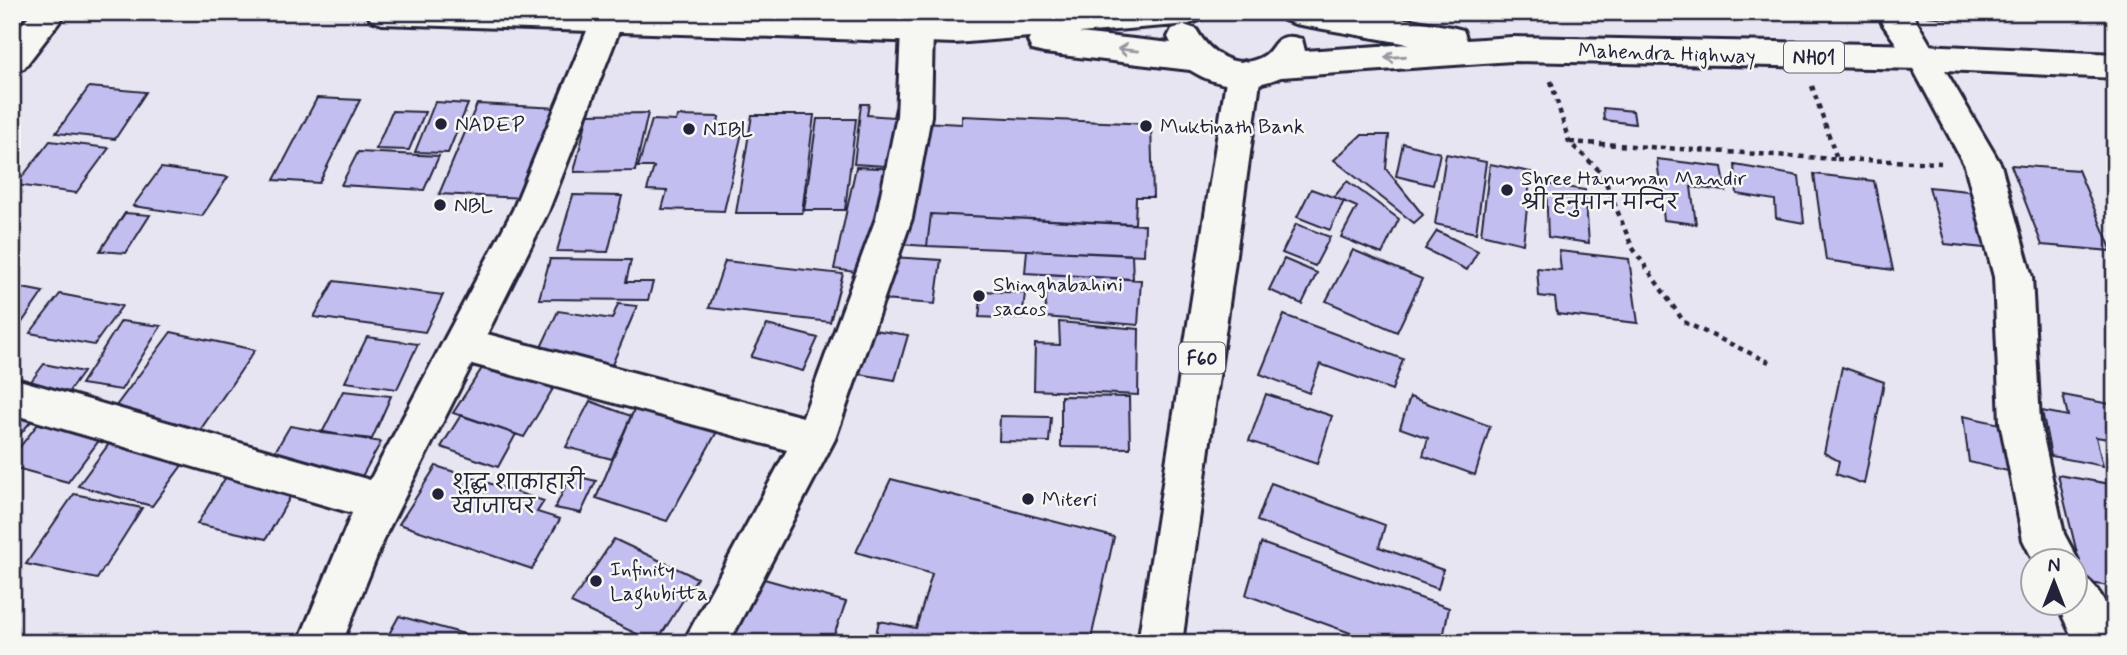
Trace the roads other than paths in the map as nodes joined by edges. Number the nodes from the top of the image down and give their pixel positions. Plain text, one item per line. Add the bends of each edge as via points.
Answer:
1 (51, 12) edge
2 (382, 12) edge
3 (1189, 12) edge
4 (1281, 12) edge
5 (1295, 12) edge
6 (1895, 12) edge
7 (797, 20) edge
8 (607, 21) junction
9 (917, 31) junction
10 (955, 31) junction
11 (1527, 49) junction
12 (1923, 57) junction
13 (1196, 58) junction
14 (12, 59) edge
15 (2115, 66) edge
16 (1259, 70) junction
17 (461, 344) junction
18 (12, 396) edge
19 (815, 439) junction
20 (380, 502) junction
21 (2047, 546) edge
22 (320, 643) edge
23 (705, 643) edge
24 (1160, 643) edge

1 - 14 main road
2 - 8 main road
3 - 10 main road
3 - 13 main road via 1183,34
4 - 16 main road via 1293,32 1292,45 1286,56
5 - 11 main road, Mahendra Highway / NH01
6 - 12 main road
7 - 8 main road
7 - 9 main road
8 - 17 main road via 530,212
9 - 10 main road
9 - 19 main road via 914,116 894,218
13 -> 10 main road
11 - 12 main road, Mahendra Highway / NH01
11 -> 16 main road, Mahendra Highway / NH01
12 - 15 main road, Mahendra Highway / NH01
12 - 21 main road via 1983,165 2013,277 2020,422
13 - 16 main road, Mahendra Highway via 1226,73
16 - 24 main road, F60
17 - 19 main road
17 - 20 main road
18 - 20 main road
19 - 23 main road
20 - 22 main road

